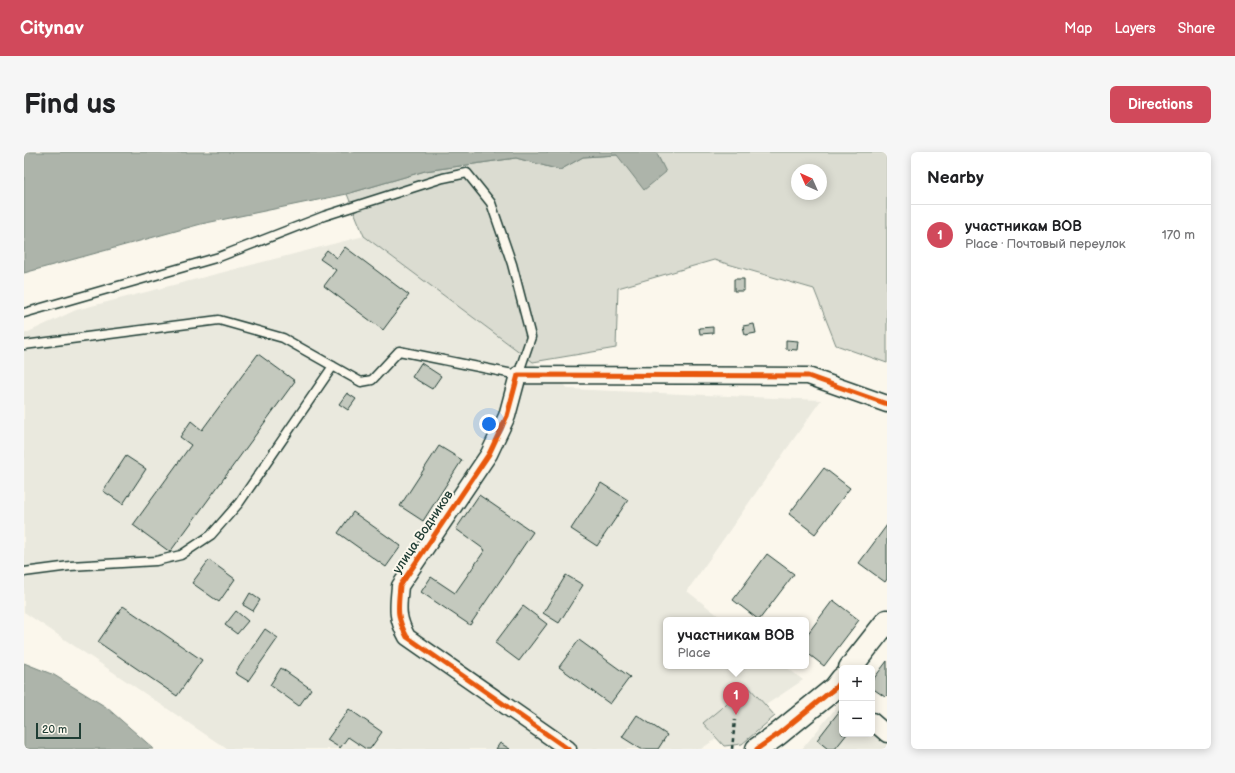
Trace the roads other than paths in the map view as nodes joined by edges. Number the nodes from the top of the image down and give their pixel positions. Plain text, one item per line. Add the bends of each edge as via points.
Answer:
1 (24, 313) edge
2 (24, 345) edge
3 (333, 366) junction
4 (518, 375) junction
5 (887, 404) edge
6 (24, 572) edge
7 (887, 621) edge
8 (852, 665) edge
9 (839, 688) edge
10 (875, 724) edge
11 (887, 734) edge
12 (568, 749) edge
13 (757, 749) edge

1 - 4 lane via 219,257 324,216 443,178 467,173 491,203 512,264 531,337
2 - 3 lane via 219,320 283,338
3 - 4 lane via 361,382 372,380 399,351
3 - 6 lane via 239,503 211,535 181,555 156,561 70,566
4 - 5 street via 808,376
4 - 12 street, улица Водников via 507,416 489,454 400,586 400,625 407,637
7 - 8 street
9 - 13 street
10 - 11 street

